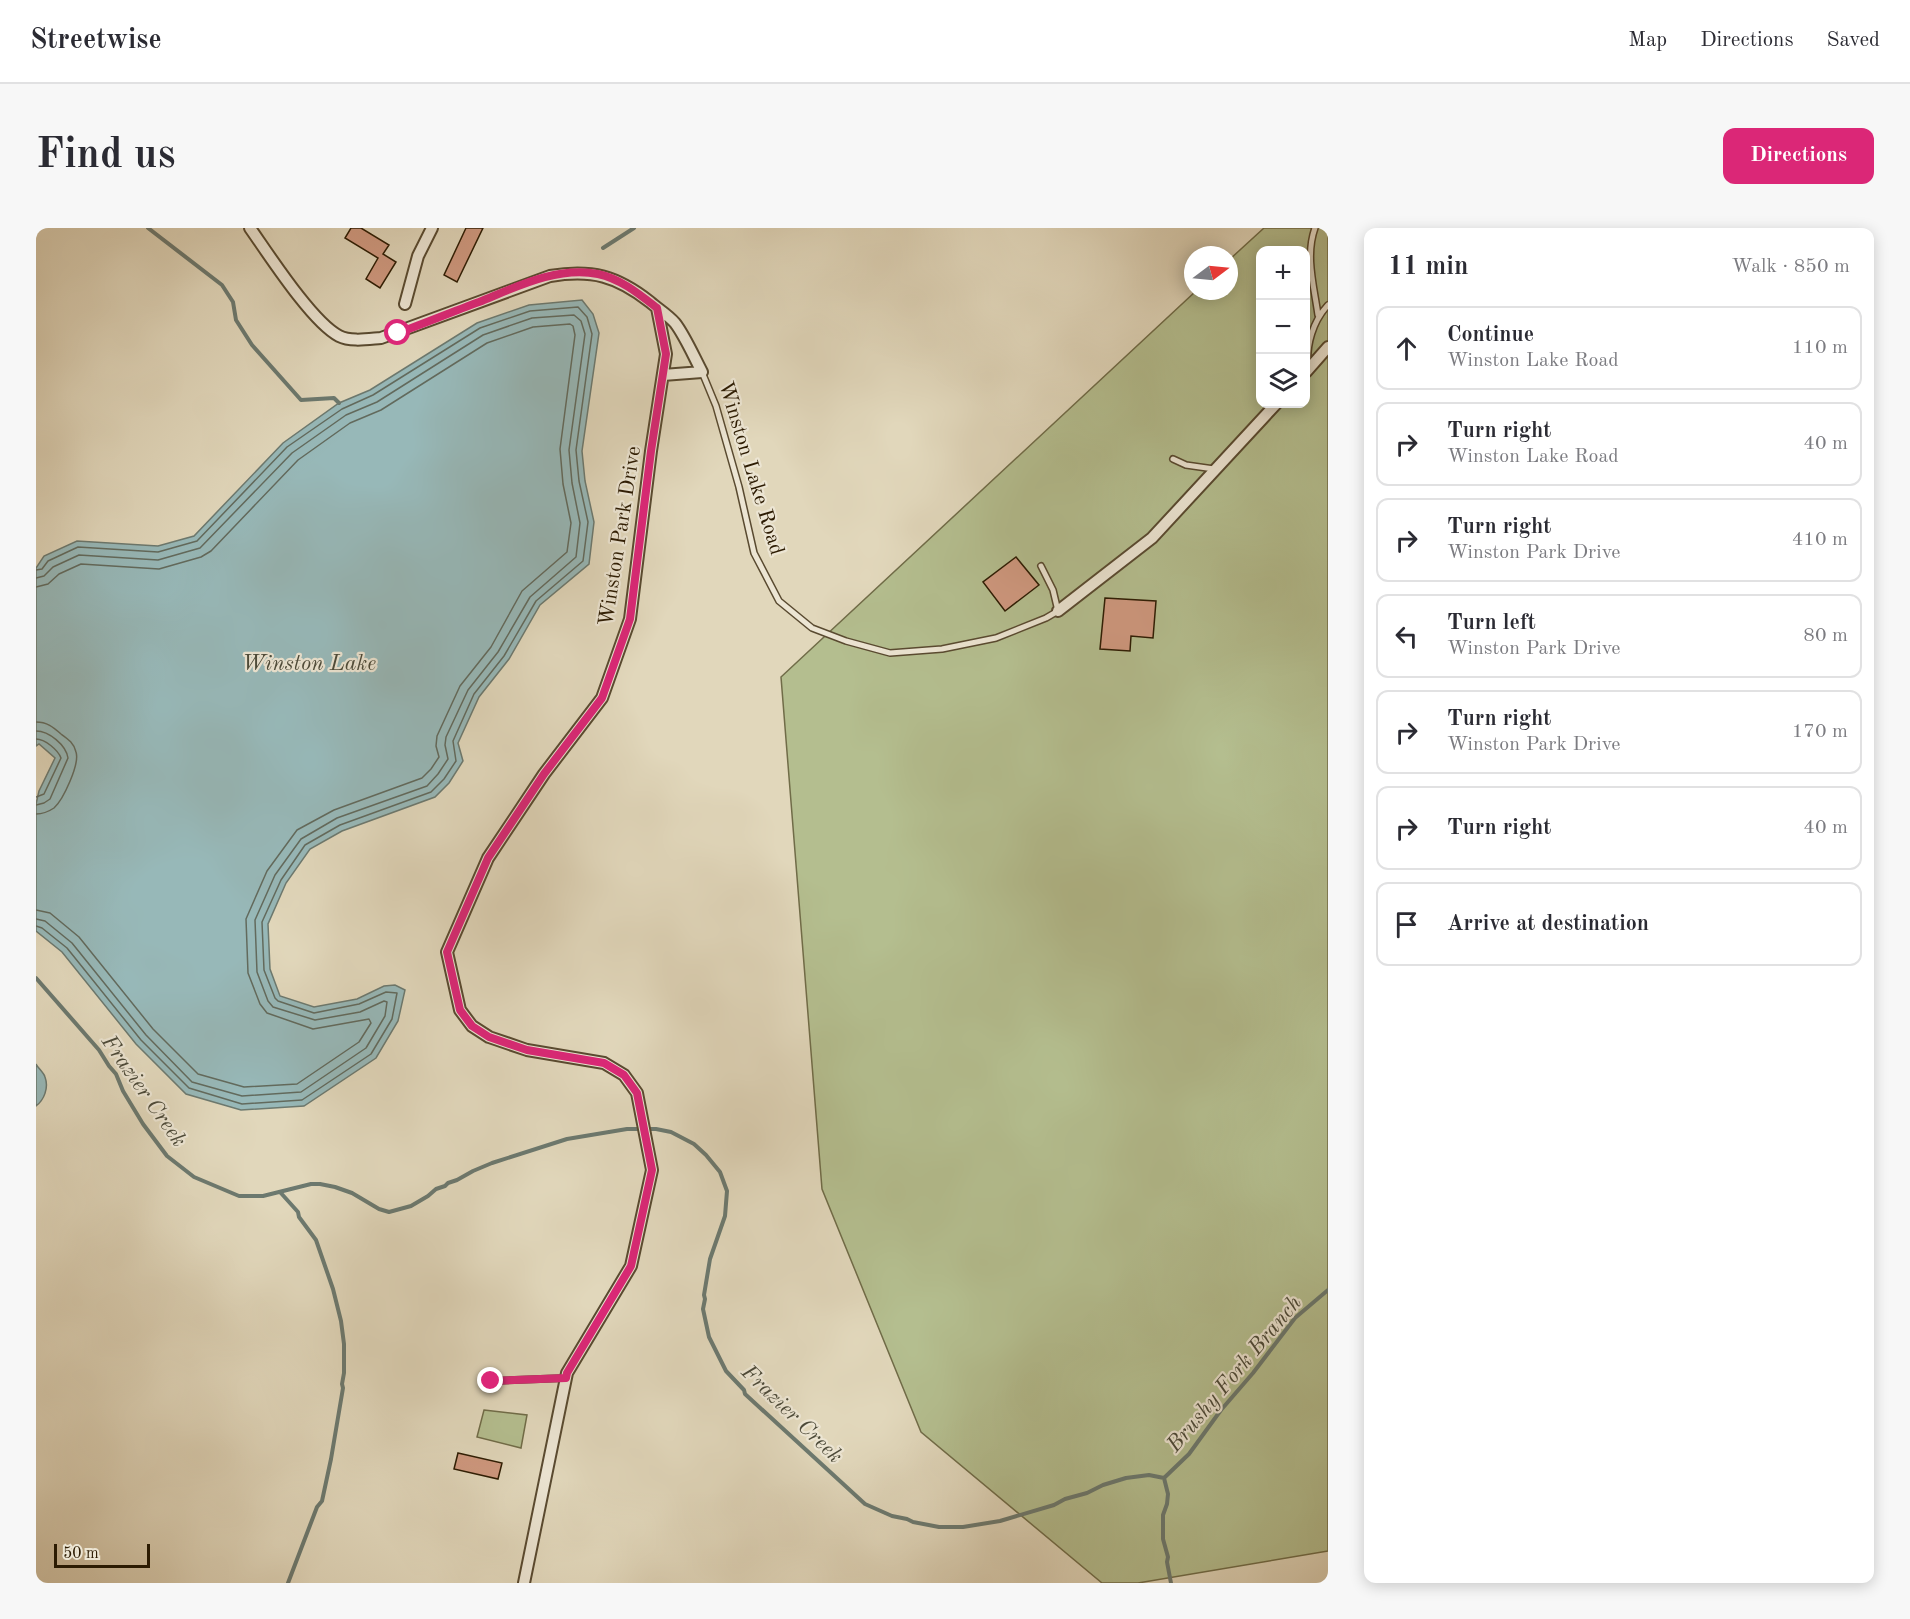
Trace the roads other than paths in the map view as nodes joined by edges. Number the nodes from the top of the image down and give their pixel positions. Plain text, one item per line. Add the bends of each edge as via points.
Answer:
1 (250, 228) edge
2 (432, 228) edge
3 (1315, 228) edge
4 (405, 304) dead end
5 (1328, 305) edge
6 (657, 308) junction
7 (1318, 315) junction
8 (1328, 347) edge
9 (1306, 354) edge
10 (1310, 367) edge
11 (702, 372) junction
12 (663, 375) junction
13 (1272, 408) edge
14 (1173, 459) dead end
15 (1215, 470) junction
16 (1041, 566) dead end
17 (1058, 611) junction
18 (566, 1378) junction
19 (491, 1381) dead end
20 (524, 1583) edge

1 - 6 street, Winston Lake Road via 314,314 330,331 346,338 381,338 528,283 567,273 608,278 639,293
2 - 4 street via 418,256
3 - 7 lane via 1310,263
5 - 7 lane
6 - 11 street, Winston Lake Road via 675,324
6 - 12 street, Winston Park Drive via 666,354
7 - 9 lane
8 - 10 street
11 - 12 street
11 - 17 lane, Winston Lake Road via 716,406 754,553 779,601 812,628 890,653 942,649 996,638
12 - 18 street, Winston Park Drive via 630,619 602,698 544,774 488,858 447,952 460,1010 472,1026 489,1037 527,1050 604,1063 624,1075 637,1093 652,1170 631,1266
13 - 15 street, Winston Lake Road
14 - 15 lane
15 - 17 street, Winston Lake Road via 1152,538
16 - 17 lane
18 - 19 lane
18 - 20 street, Winston Park Drive

